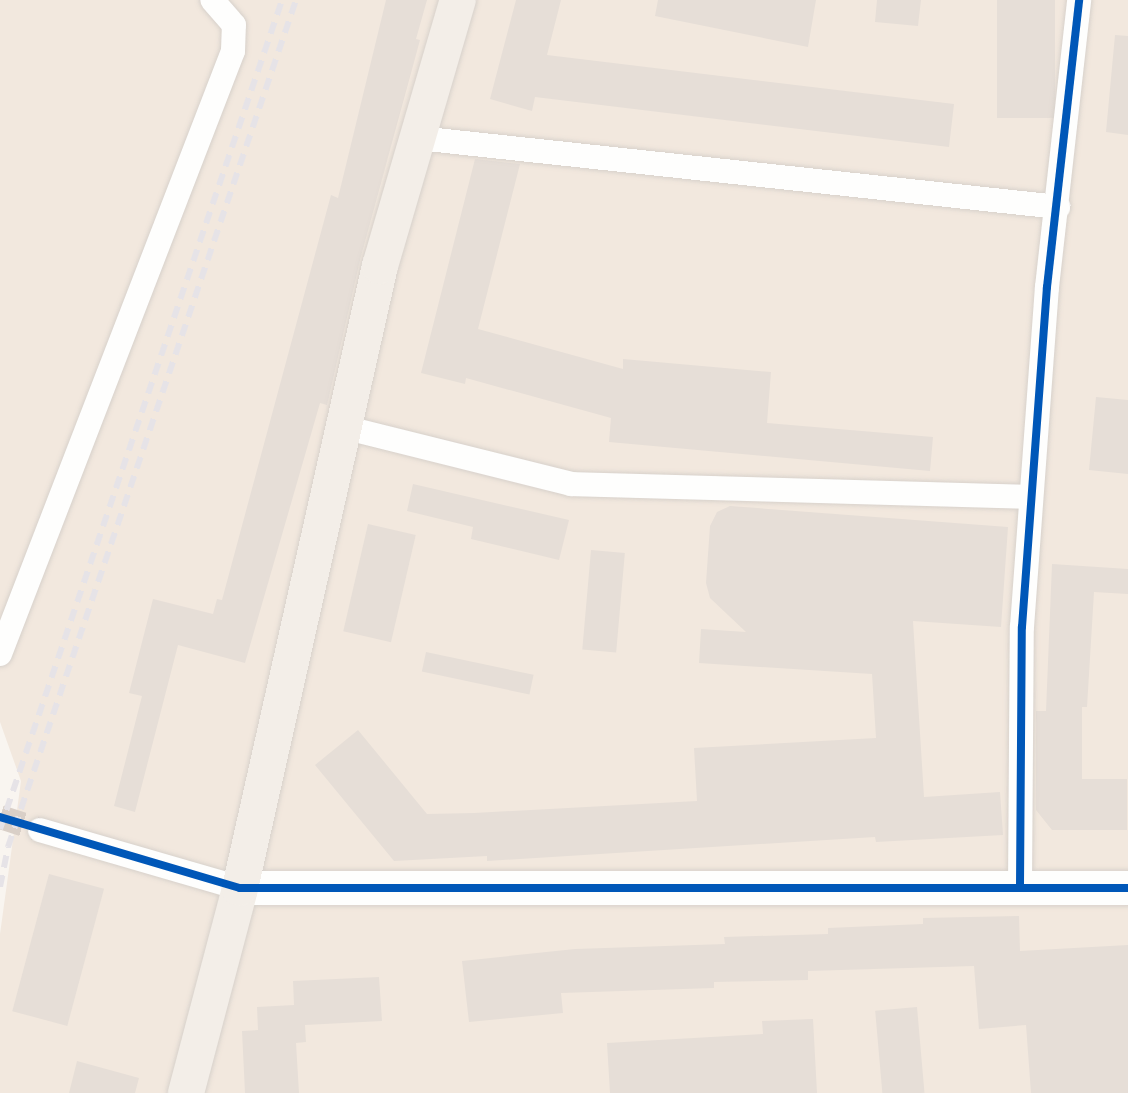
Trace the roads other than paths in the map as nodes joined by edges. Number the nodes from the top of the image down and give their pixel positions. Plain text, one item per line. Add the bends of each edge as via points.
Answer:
1 (212, 0) edge
2 (458, 0) edge
3 (1079, 0) edge
4 (418, 138) junction
5 (1058, 207) junction
6 (343, 427) junction
7 (1031, 497) junction
8 (0, 654) edge
9 (40, 830) tunnel mouth
10 (1020, 886) junction
11 (240, 888) junction
12 (1128, 888) edge
13 (186, 1093) edge

1 - 8 street via 234,25 233,51
2 - 4 main road
3 - 5 street
4 - 5 street
4 - 6 main road via 380,266
5 - 7 street
6 - 7 street via 571,484
6 - 11 main road
7 - 10 street via 1022,627
9 - 11 street
10 - 11 street
10 - 12 street
11 - 13 main road

